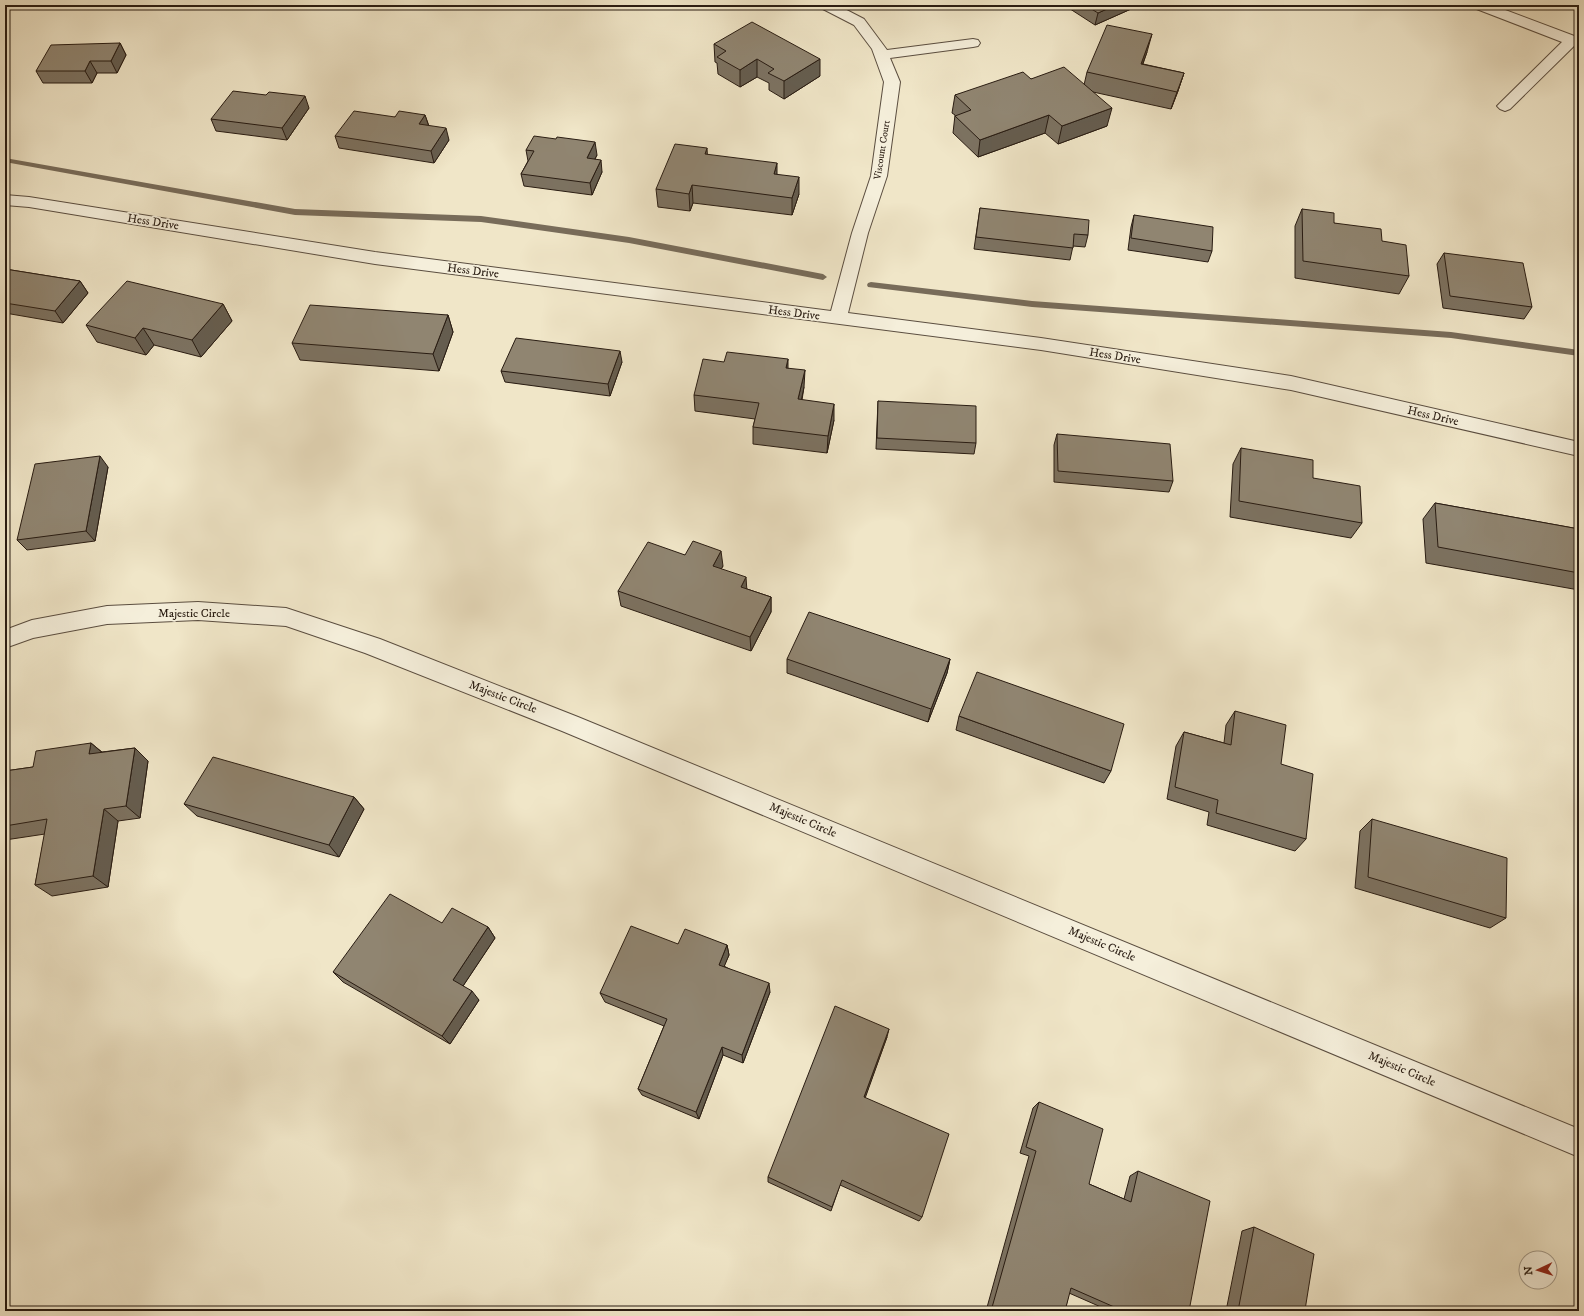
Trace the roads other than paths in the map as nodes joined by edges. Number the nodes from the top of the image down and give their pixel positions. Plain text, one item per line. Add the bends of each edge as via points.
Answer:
1 (826, 5) edge
2 (1479, 5) edge
3 (1575, 42) edge
4 (973, 43) dead end
5 (882, 55) junction
6 (1505, 106) dead end
7 (5, 200) edge
8 (838, 318) junction
9 (1579, 449) edge
10 (5, 639) edge
11 (1579, 1143) edge

1 - 5 street, Viscount Court via 859,22
2 - 3 street
3 - 6 street
4 - 5 street
5 - 8 street, Viscount Court via 892,82 879,176 860,233
7 - 8 street, Hess Drive via 375,258
8 - 9 street, Hess Drive via 1041,344 1291,383
10 - 11 street, Majestic Circle via 32,629 107,615 198,611 286,617 372,646 570,724

